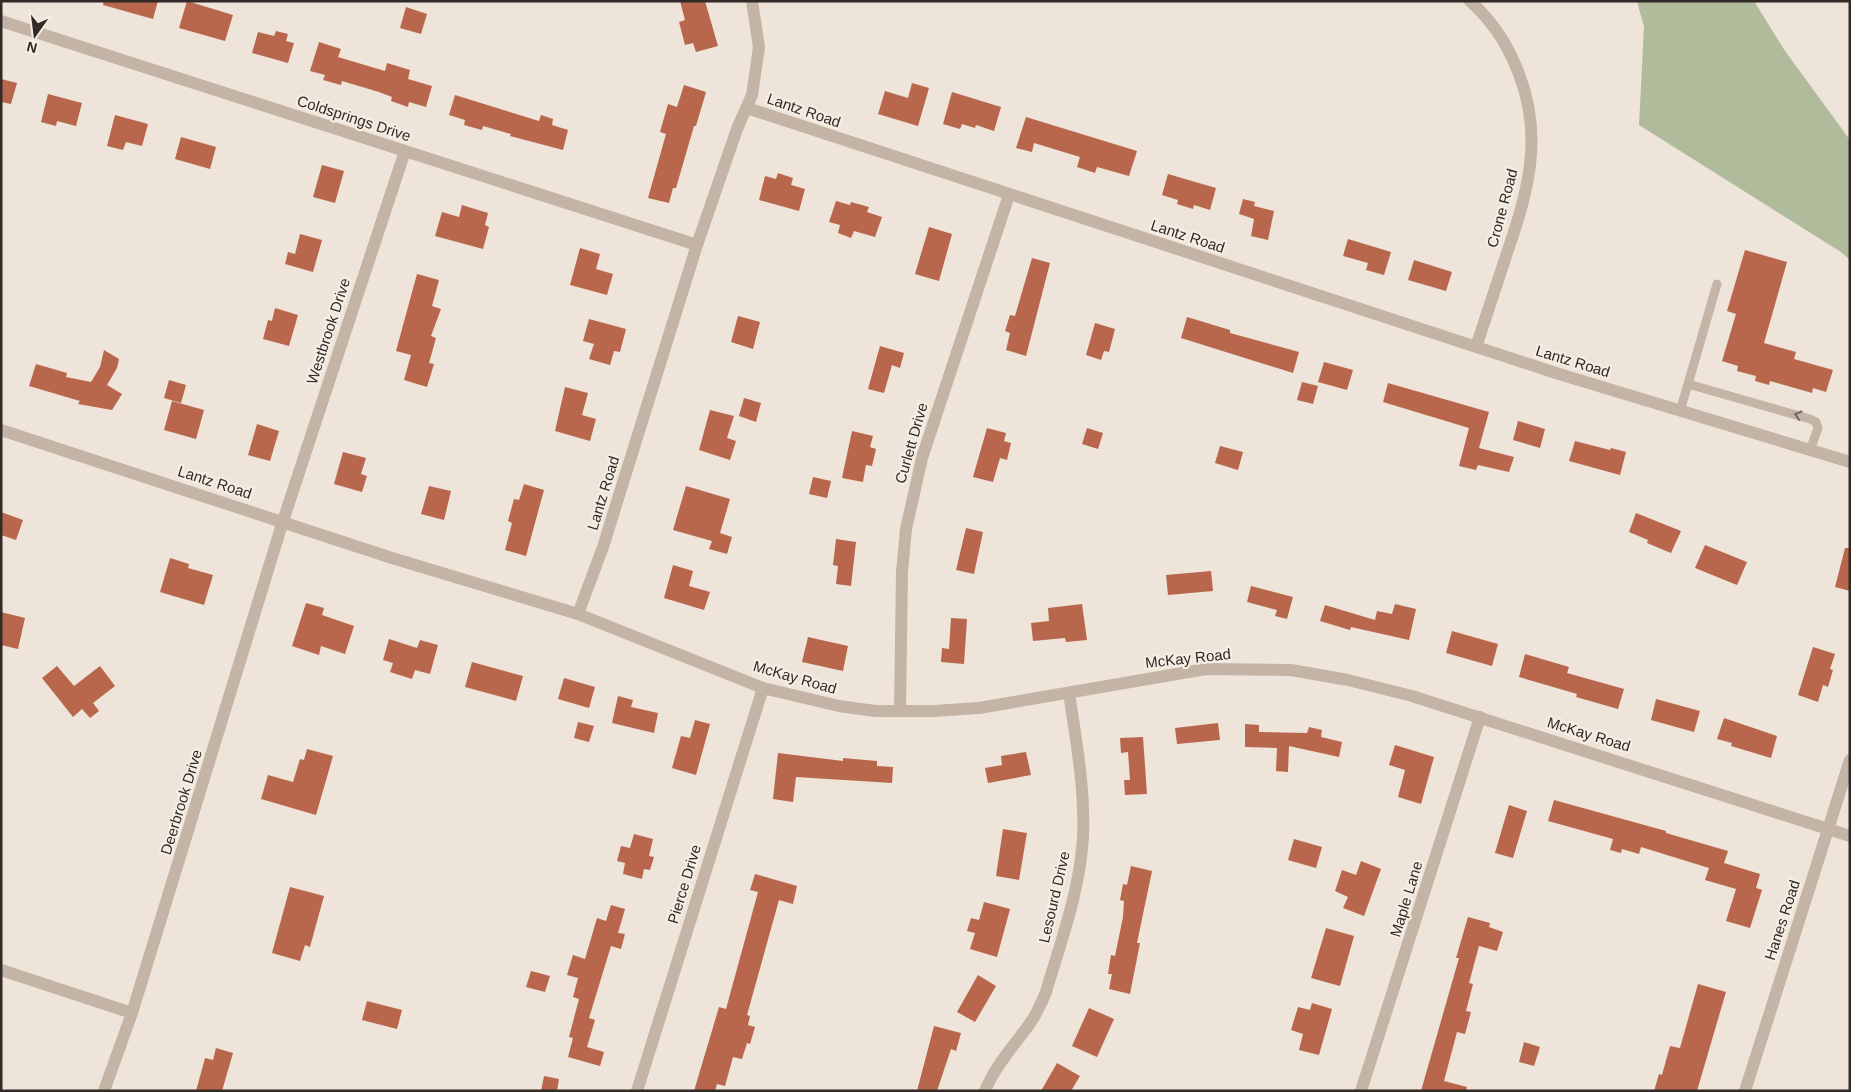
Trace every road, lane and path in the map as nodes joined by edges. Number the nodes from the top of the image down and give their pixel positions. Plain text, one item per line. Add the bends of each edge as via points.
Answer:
1 (752, 1) edge
2 (1470, 1) edge
3 (1, 21) edge
4 (747, 108) junction
5 (405, 151) junction
6 (1009, 195) junction
7 (697, 244) junction
8 (1717, 284) dead end
9 (1476, 347) junction
10 (1688, 384) junction
11 (1680, 411) junction
12 (1, 430) edge
13 (1810, 450) junction
14 (1849, 461) edge
15 (283, 521) junction
16 (578, 614) junction
17 (763, 688) junction
18 (1069, 693) junction
19 (900, 710) junction
20 (1480, 717) junction
21 (1850, 760) edge
22 (1828, 829) junction
23 (1850, 836) edge
24 (1, 970) edge
25 (132, 1013) junction
26 (104, 1091) edge
27 (636, 1091) edge
28 (985, 1091) edge
29 (1361, 1091) edge
30 (1745, 1091) edge

1 - 4 street via 759,47 756,79
2 - 9 street, Crone Road via 1490,22 1510,52 1526,93 1532,139 1523,206
3 - 5 street, Coldsprings Drive
4 - 6 street, Lantz Road
4 - 7 street, Lantz Road
5 - 7 street, Coldsprings Drive
5 - 15 street, Westbrook Drive
6 - 9 street, Lantz Road
6 - 19 street, Curlett Drive via 911,500 902,572
7 - 16 street, Lantz Road via 603,547
8 - 10 lane
9 - 11 street, Lantz Road
10 - 11 lane
13 -> 10 lane via 1818,428 1816,422
11 - 13 street, Lantz Road
12 - 15 street, Lantz Road
13 - 14 street, Lantz Road
15 - 16 street, Lantz Road via 392,558
15 - 25 street, Deerbrook Drive
16 - 17 street, McKay Road
17 - 19 street, McKay Road via 839,706 875,711
17 - 27 street, Pierce Drive
18 - 19 street, McKay Road via 979,708
18 - 20 street, McKay Road via 1206,669 1291,670 1348,680
18 - 28 street, Lesourd Drive via 1084,814 1075,891 1039,1008
20 - 22 street, McKay Road
20 - 29 street, Maple Lane
21 - 22 street, Hanes Road
22 - 23 street, McKay Road
22 - 30 street, Hanes Road
24 - 25 street
25 - 26 street, Deerbrook Drive

